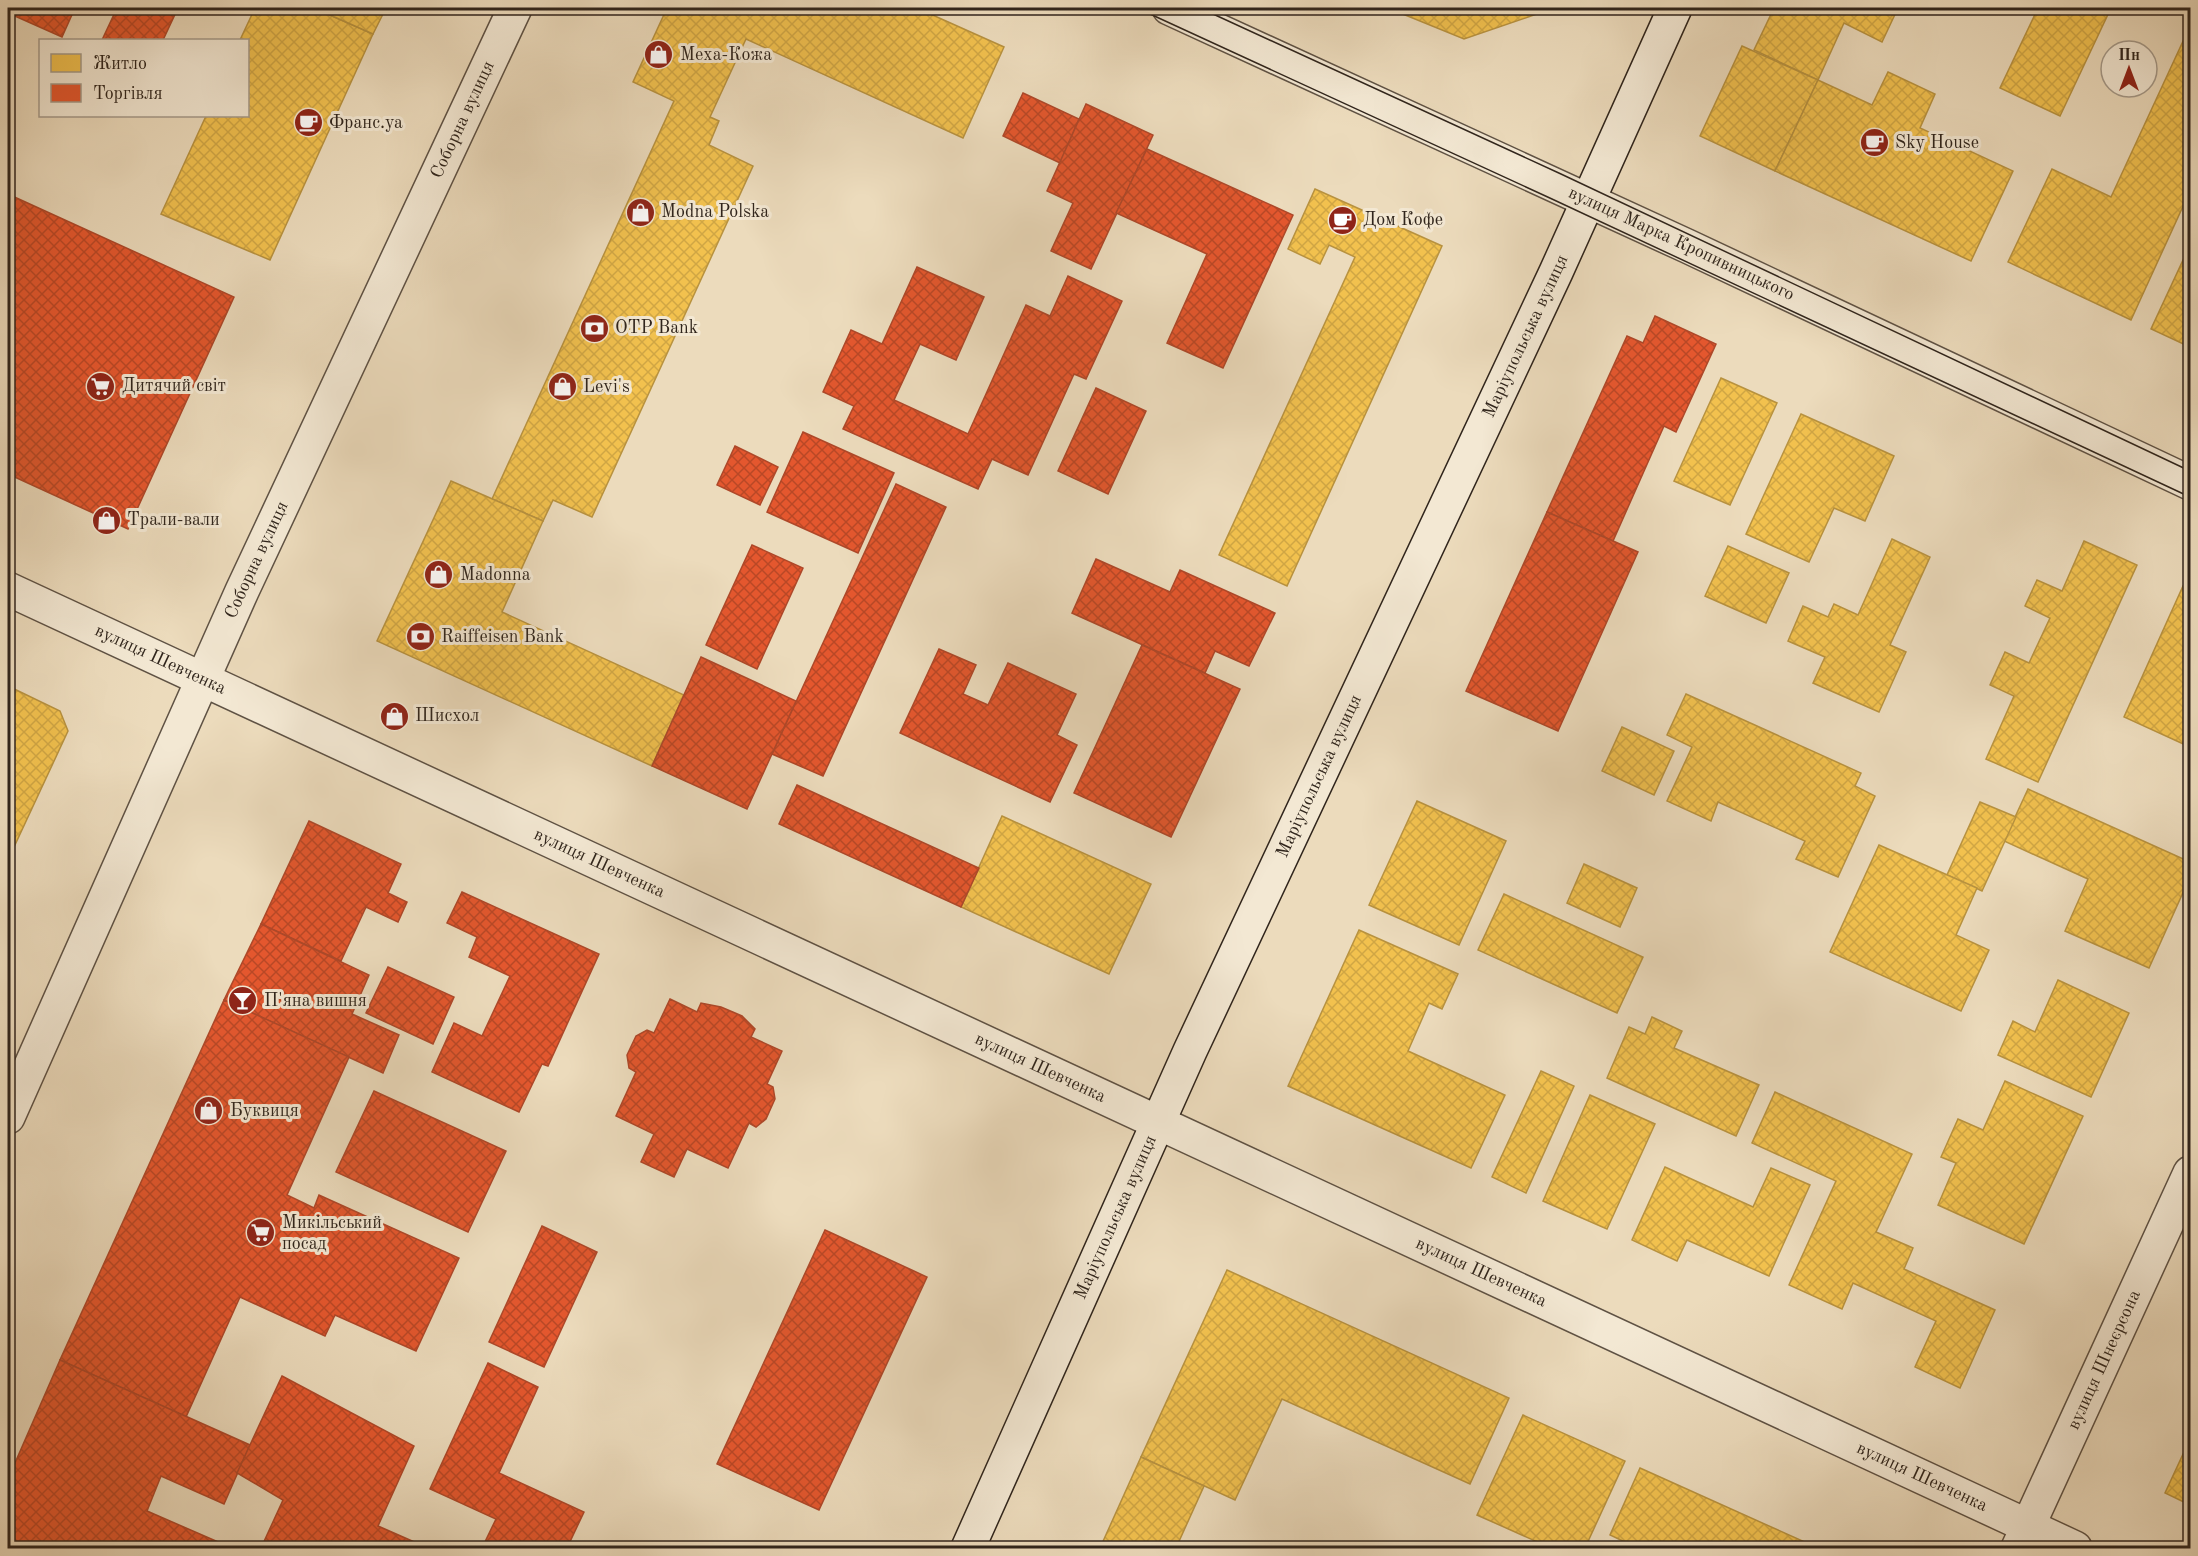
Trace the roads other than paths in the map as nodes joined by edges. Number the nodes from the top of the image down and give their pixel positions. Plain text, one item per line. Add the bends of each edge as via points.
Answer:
1 (516, 8) edge
2 (1169, 8) edge
3 (1676, 8) edge
4 (1589, 201) junction
5 (2190, 483) edge
6 (8, 589) edge
7 (202, 680) junction
8 (8, 1117) edge
9 (1158, 1123) junction
10 (2190, 1173) edge
11 (2023, 1537) edge
12 (968, 1548) edge
13 (2075, 1548) edge

1 - 7 street, Соборна вулиця
2 - 4 street, вулиця Марка Кропивницького
3 - 4 street, Маріупольська вулиця
4 - 5 street, вулиця Марка Кропивницького
4 - 9 street, Маріупольська вулиця
6 - 7 street, вулиця Шевченка
7 - 8 street, Соборна вулиця
7 - 9 street, вулиця Шевченка
9 - 11 street, вулиця Шевченка
9 - 12 street, Маріупольська вулиця
10 - 11 street, вулиця Шнеєрсона
11 - 13 street, вулиця Шевченка

